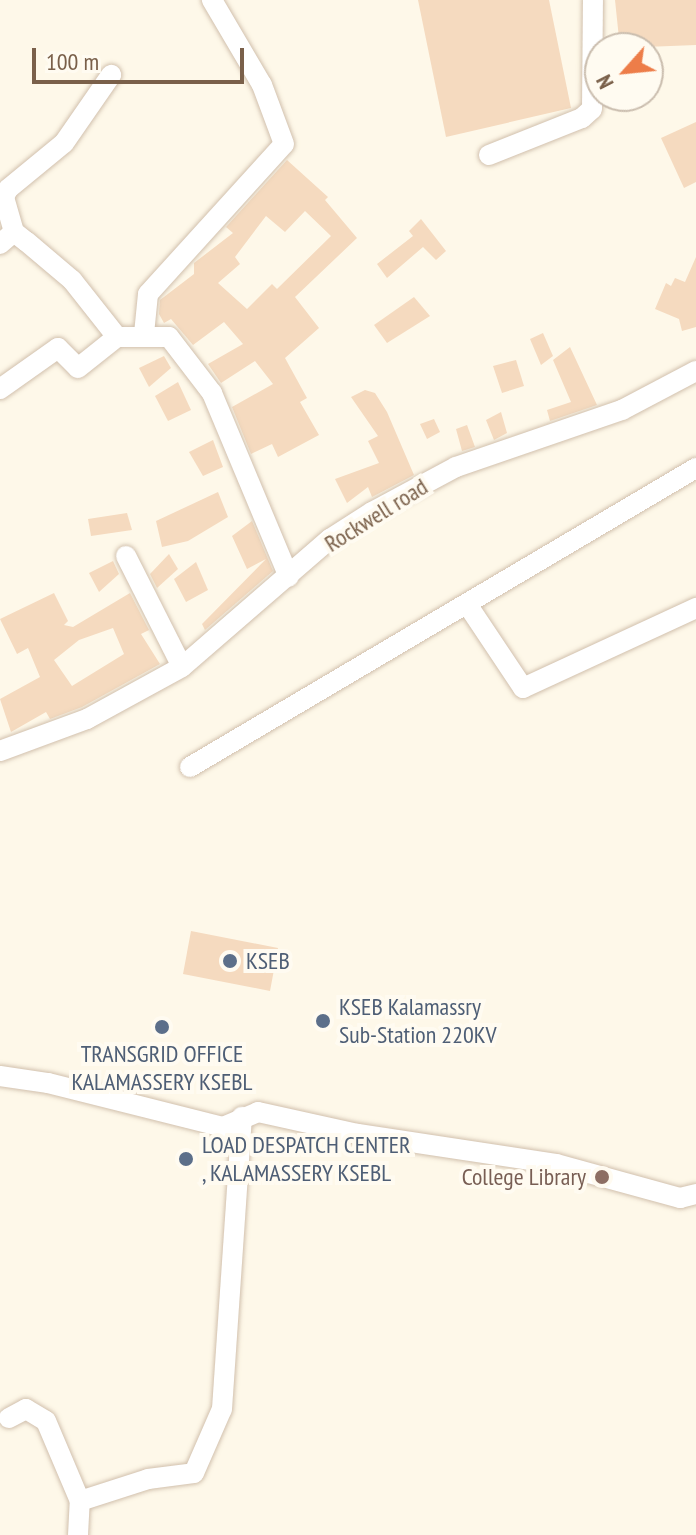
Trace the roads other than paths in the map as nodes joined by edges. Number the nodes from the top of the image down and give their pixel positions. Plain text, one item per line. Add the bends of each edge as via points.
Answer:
1 (212, 0) edge
2 (593, 0) edge
3 (111, 75) dead end
4 (489, 155) dead end
5 (7, 238) edge
6 (144, 334) junction
7 (117, 337) junction
8 (696, 371) edge
9 (0, 389) edge
10 (696, 468) edge
11 (126, 556) dead end
12 (289, 577) junction
13 (467, 604) junction
14 (696, 608) edge
15 (182, 667) junction
16 (0, 751) edge
17 (190, 767) dead end
18 (0, 1076) edge
19 (242, 1117) junction
20 (696, 1194) edge
21 (9, 1418) dead end
22 (80, 1501) junction
23 (78, 1535) edge

1 - 6 street via 262,85 284,144 148,294
2 - 4 street via 592,109 582,118
3 - 5 street via 64,143 8,189
5 - 7 street via 72,280
6 - 7 street
6 - 12 street via 169,337 212,393
7 - 9 street via 78,368 58,348
8 - 12 street, Rockwell road via 622,410 456,467 330,539
10 - 13 street
11 - 15 street
12 - 15 street, Rockwell road
13 - 14 street via 523,688
13 - 17 street
15 - 16 street, Rockwell road via 87,719
18 - 19 street via 223,1127
19 - 20 street via 258,1112 358,1134 556,1164 680,1198
19 - 22 street via 222,1409 194,1473 148,1479
21 - 22 street via 26,1409 46,1421
22 - 23 street

